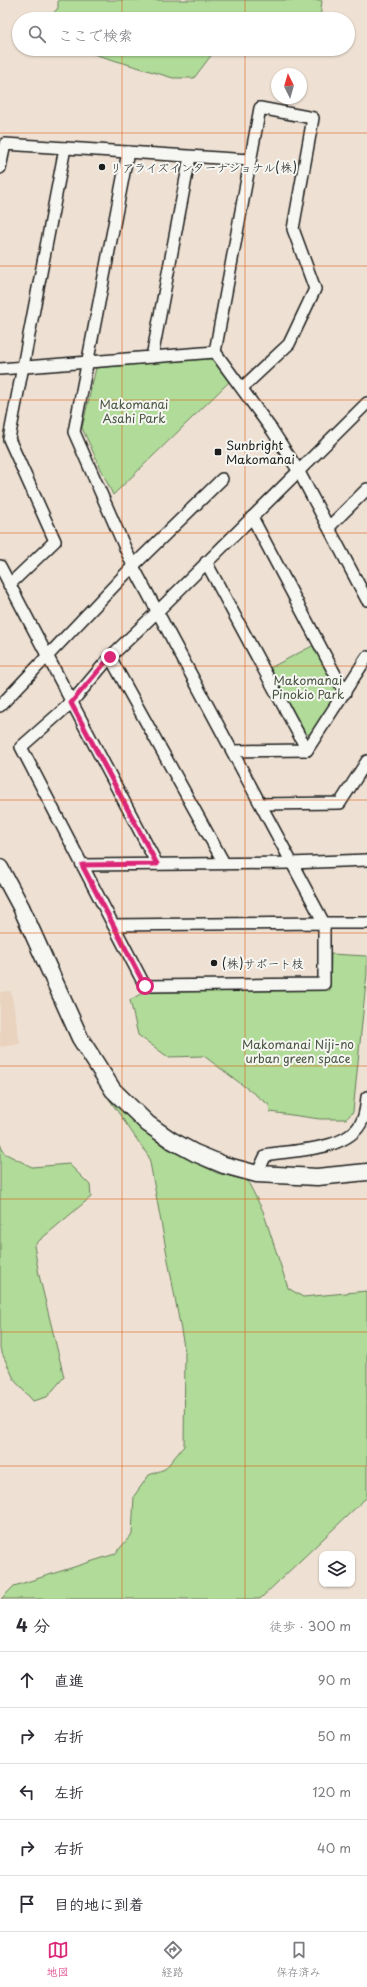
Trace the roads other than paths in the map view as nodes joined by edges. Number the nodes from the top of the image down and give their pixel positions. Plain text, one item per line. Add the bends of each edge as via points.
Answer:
1 (65, 148) junction
2 (128, 152) junction
3 (190, 156) junction
4 (249, 160) junction
5 (0, 168) edge
6 (216, 352) junction
7 (152, 357) junction
8 (87, 362) junction
9 (22, 368) junction
10 (0, 369) edge
11 (242, 388) junction
12 (367, 403) edge
13 (298, 470) junction
14 (222, 479) dead end
15 (367, 489) edge
16 (252, 516) junction
17 (329, 527) junction
18 (206, 562) junction
19 (0, 566) edge
20 (133, 566) junction
21 (9, 585) junction
22 (367, 600) edge
23 (158, 611) junction
24 (48, 657) junction
25 (110, 657) junction
26 (367, 657) edge
27 (345, 693) junction
28 (71, 703) junction
29 (0, 706) edge
30 (307, 750) junction
31 (233, 751) junction
32 (367, 761) edge
33 (262, 804) junction
34 (367, 860) edge
35 (224, 863) junction
36 (291, 863) junction
37 (157, 864) junction
38 (82, 865) junction
39 (0, 868) edge
40 (324, 923) junction
41 (367, 923) edge
42 (113, 925) junction
43 (367, 1097) edge
44 (367, 1172) edge
45 (257, 1174) junction

1 - 2 street
1 - 5 street via 5,144
1 - 9 street
2 - 3 street
2 - 8 street
3 - 4 street
3 - 7 street
4 - 6 street
4 - 11 street via 260,108 313,118 293,229 316,289 289,344
6 - 7 street
6 - 11 street
7 - 8 street
8 - 9 street
8 - 20 street via 74,432
9 - 10 street
9 - 21 street via 9,439 55,541
11 - 13 street
12 - 13 street
13 - 16 street
13 - 17 street
14 - 20 street
15 - 17 street
16 - 18 street
16 - 27 street
17 - 22 street
18 - 23 street
18 - 30 street
19 - 21 street
20 - 23 street
20 - 24 street
21 - 24 street
23 - 25 street
23 - 31 street
24 - 28 street
24 - 29 street
25 - 28 street
25 - 35 street
26 - 27 street
27 - 30 street
28 - 37 street
28 - 38 street via 21,748
30 - 31 street
31 - 33 street
32 - 33 street via 340,803
33 - 36 street
34 - 36 street
35 - 36 street
35 - 37 street
36 - 40 street
37 - 38 street
38 - 42 street
39 - 45 main road via 21,907 80,1038 113,1090 148,1124 171,1140 224,1165
40 - 41 street
40 - 42 street
40 - 42 street via 324,984 145,986
43 - 45 street via 362,1122 342,1140 330,1145 270,1154 265,1157
44 - 45 main road via 317,1177

